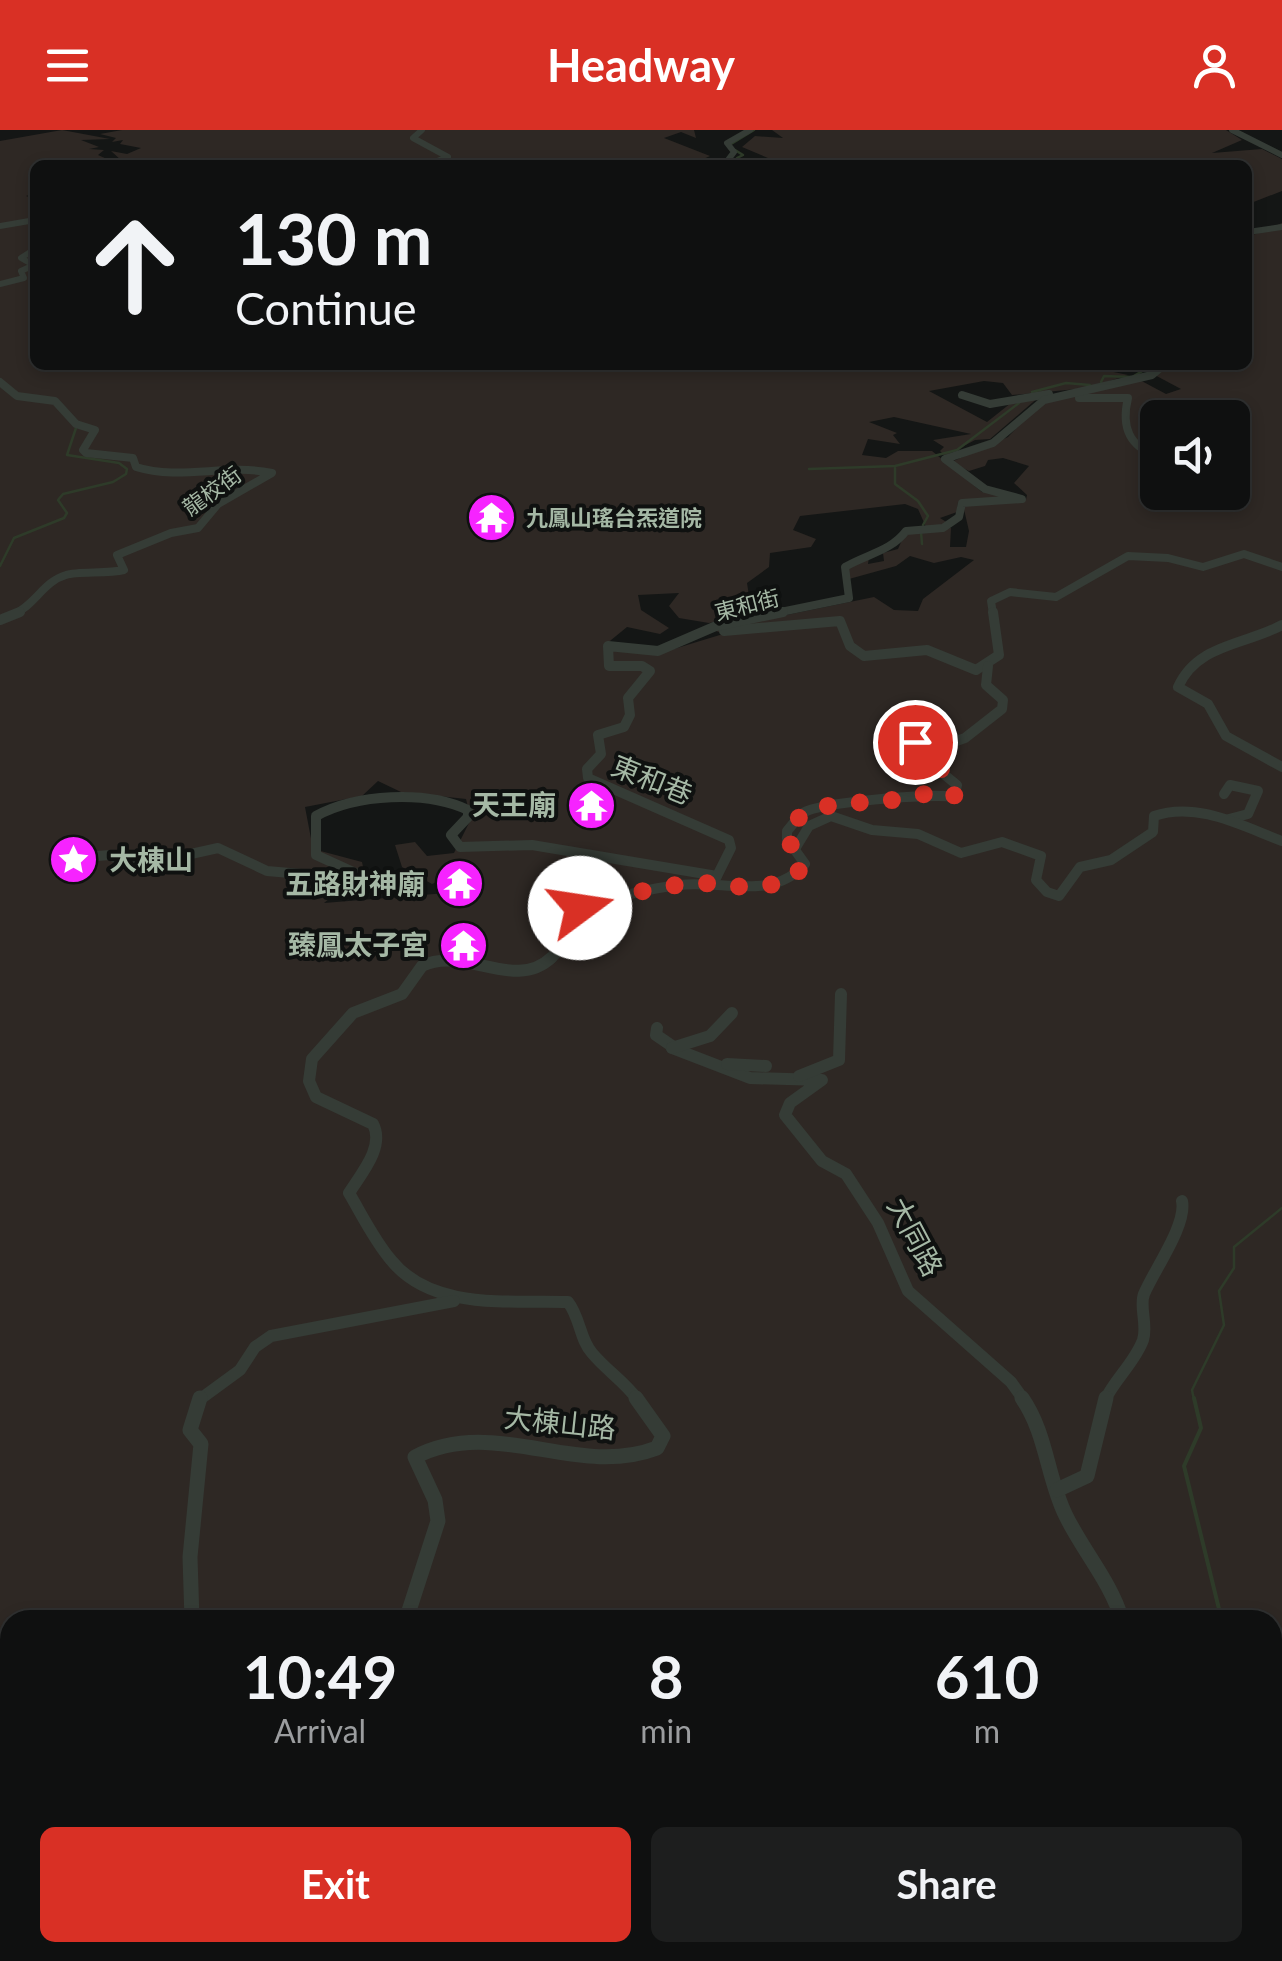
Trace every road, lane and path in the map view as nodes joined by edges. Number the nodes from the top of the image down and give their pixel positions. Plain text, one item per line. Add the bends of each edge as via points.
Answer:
1 (422, 130) edge
2 (750, 130) edge
3 (1232, 130) edge
4 (1282, 155) edge
5 (437, 160) edge
6 (729, 160) edge
7 (30, 224) edge
8 (0, 227) edge
9 (1282, 227) edge
10 (1252, 231) edge
11 (30, 270) edge
12 (0, 284) edge
13 (1158, 370) edge
14 (0, 382) edge
15 (1086, 392) junction
16 (962, 395) dead end
17 (1049, 398) junction
18 (1140, 450) edge
19 (1282, 567) edge
20 (0, 620) edge
21 (1282, 625) edge
22 (710, 632) junction
23 (988, 666) junction
24 (1282, 767) edge
25 (1224, 794) dead end
26 (1229, 818) junction
27 (1282, 841) edge
28 (795, 849) junction
29 (97, 856) dead end
30 (715, 880) junction
31 (841, 994) dead end
32 (732, 1012) dead end
33 (657, 1028) dead end
34 (672, 1048) junction
35 (709, 1054) dead end
36 (718, 1066) junction
37 (766, 1066) dead end
38 (780, 1081) junction
39 (1182, 1201) dead end
40 (469, 1298) junction
41 (1057, 1490) junction
42 (192, 1610) edge
43 (408, 1610) edge
44 (1118, 1610) edge

1 - 5 street via 412,137 448,155
2 - 6 street via 727,143 734,152
3 - 4 street
7 - 8 street
9 - 10 street
11 - 12 street
13 - 15 street, 東和街
14 - 20 street, 龍校街 via 22,399 61,404 76,424 92,427 86,452 133,458 136,467 150,471 222,466 272,473 211,510 198,528 118,555 124,570 67,574 27,609
15 - 16 street via 990,404
15 - 17 street, 東和街
17 - 18 street via 1128,398 1122,420
17 - 22 street, 東和街 via 993,443 945,459 985,488 1022,499 962,504 959,517 944,528 906,532 894,547 854,561 846,567 848,598
19 - 23 street via 1244,554 1204,567 1134,555 1078,581 1064,595 1005,593 991,602 998,655
21 - 24 street via 1211,651 1178,687 1208,704 1226,736
22 - 23 street, 東和街 via 840,621 855,653 929,650 960,668
22 - 30 street, 東和巷 via 658,651 608,646 609,666 650,672 628,698 624,727 598,735 601,754 586,773 631,800 725,836 732,843
23 - 28 street via 986,685 1003,700 1002,709 954,743 912,730 924,758 956,785 954,797 916,794 804,812 787,831
25 - 26 street via 1230,785 1258,791 1248,814
26 - 27 street
26 - 28 street via 1159,812 1154,832 1111,860 1080,866 1059,896 1036,880 1041,856 1013,843 960,853 918,834 872,830 832,816 809,826
28 - 30 street via 804,869 792,880 748,888
29 - 30 street via 132,867 218,848 268,871 358,879 316,854 316,816 363,803 442,799 468,810 451,835 460,847 532,845
30 - 40 street, 大棟山路 via 580,908 564,946 531,971 432,961 402,994 353,1013 312,1059 309,1081 316,1097 378,1131 374,1154 348,1193 380,1248 432,1291
31 - 38 street via 838,1060
32 - 34 street via 710,1036
33 - 34 street
34 - 35 street
34 - 36 street, 大同路
36 - 37 street
36 - 38 street, 大同路
38 - 41 street, 大同路 via 822,1080 791,1101 785,1115 822,1161 846,1174 878,1223 908,1290 1011,1382 1036,1420
39 - 41 street via 1168,1254 1142,1298 1144,1344 1105,1400 1087,1476
40 - 42 street via 271,1336 240,1370 200,1398 190,1430 202,1444
40 - 43 street, 大棟山路 via 568,1302 580,1317 588,1352 623,1379 663,1436 657,1448 610,1460 513,1443 448,1444 422,1452 415,1457 433,1490 437,1534
41 - 44 street, 大同路

